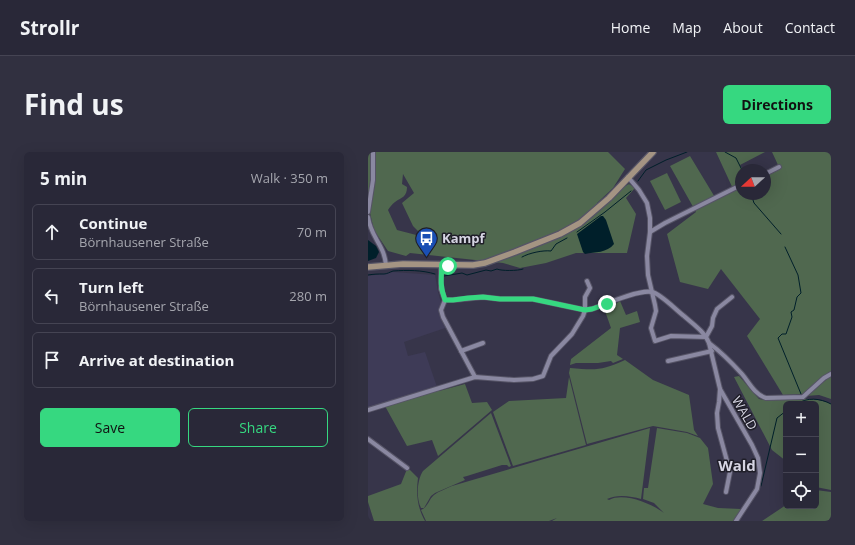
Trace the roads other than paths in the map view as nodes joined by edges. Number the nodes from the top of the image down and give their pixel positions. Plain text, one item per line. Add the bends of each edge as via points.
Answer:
1 (372, 152) edge
2 (653, 152) edge
3 (779, 167) dead end
4 (771, 171) edge
5 (628, 177) junction
6 (735, 189) edge
7 (368, 212) edge
8 (368, 217) edge
9 (650, 232) junction
10 (386, 265) junction
11 (443, 266) junction
12 (368, 267) edge
13 (587, 280) dead end
14 (652, 292) junction
15 (732, 297) dead end
16 (445, 300) junction
17 (585, 310) junction
18 (706, 337) junction
19 (483, 343) dead end
20 (709, 343) junction
21 (461, 351) junction
22 (712, 351) junction
23 (668, 361) dead end
24 (831, 374) edge
25 (475, 377) junction
26 (720, 388) junction
27 (368, 410) edge
28 (368, 439) edge
29 (407, 468) dead end
30 (726, 492) dead end
31 (736, 521) edge

1 - 7 street via 373,180
2 - 5 main road
3 - 4 street
5 - 9 street via 647,203
5 - 11 main road via 609,198 571,228 485,263
6 - 9 street
8 - 10 street via 372,232 385,254
9 - 14 street via 647,256
10 - 11 main road
10 - 12 main road
11 - 16 street via 441,289
13 - 17 street via 590,288
14 - 17 street via 635,294
14 - 18 street via 688,319
14 - 18 street via 656,311 651,328 655,341 671,336
15 - 18 street via 717,309
16 - 17 street via 483,297 533,299
16 - 21 street via 441,310 443,317
17 - 25 street via 572,334 551,356 543,376 514,380
18 - 20 street
19 - 21 street
20 - 22 street
20 - 24 street via 742,374 754,390 766,398 803,397
21 - 25 street
22 - 23 street
22 - 26 street
25 - 27 street
26 - 30 street, WALD via 718,428 730,472
26 - 31 street, WALD via 752,445 758,458 760,473 757,489
28 - 29 street

